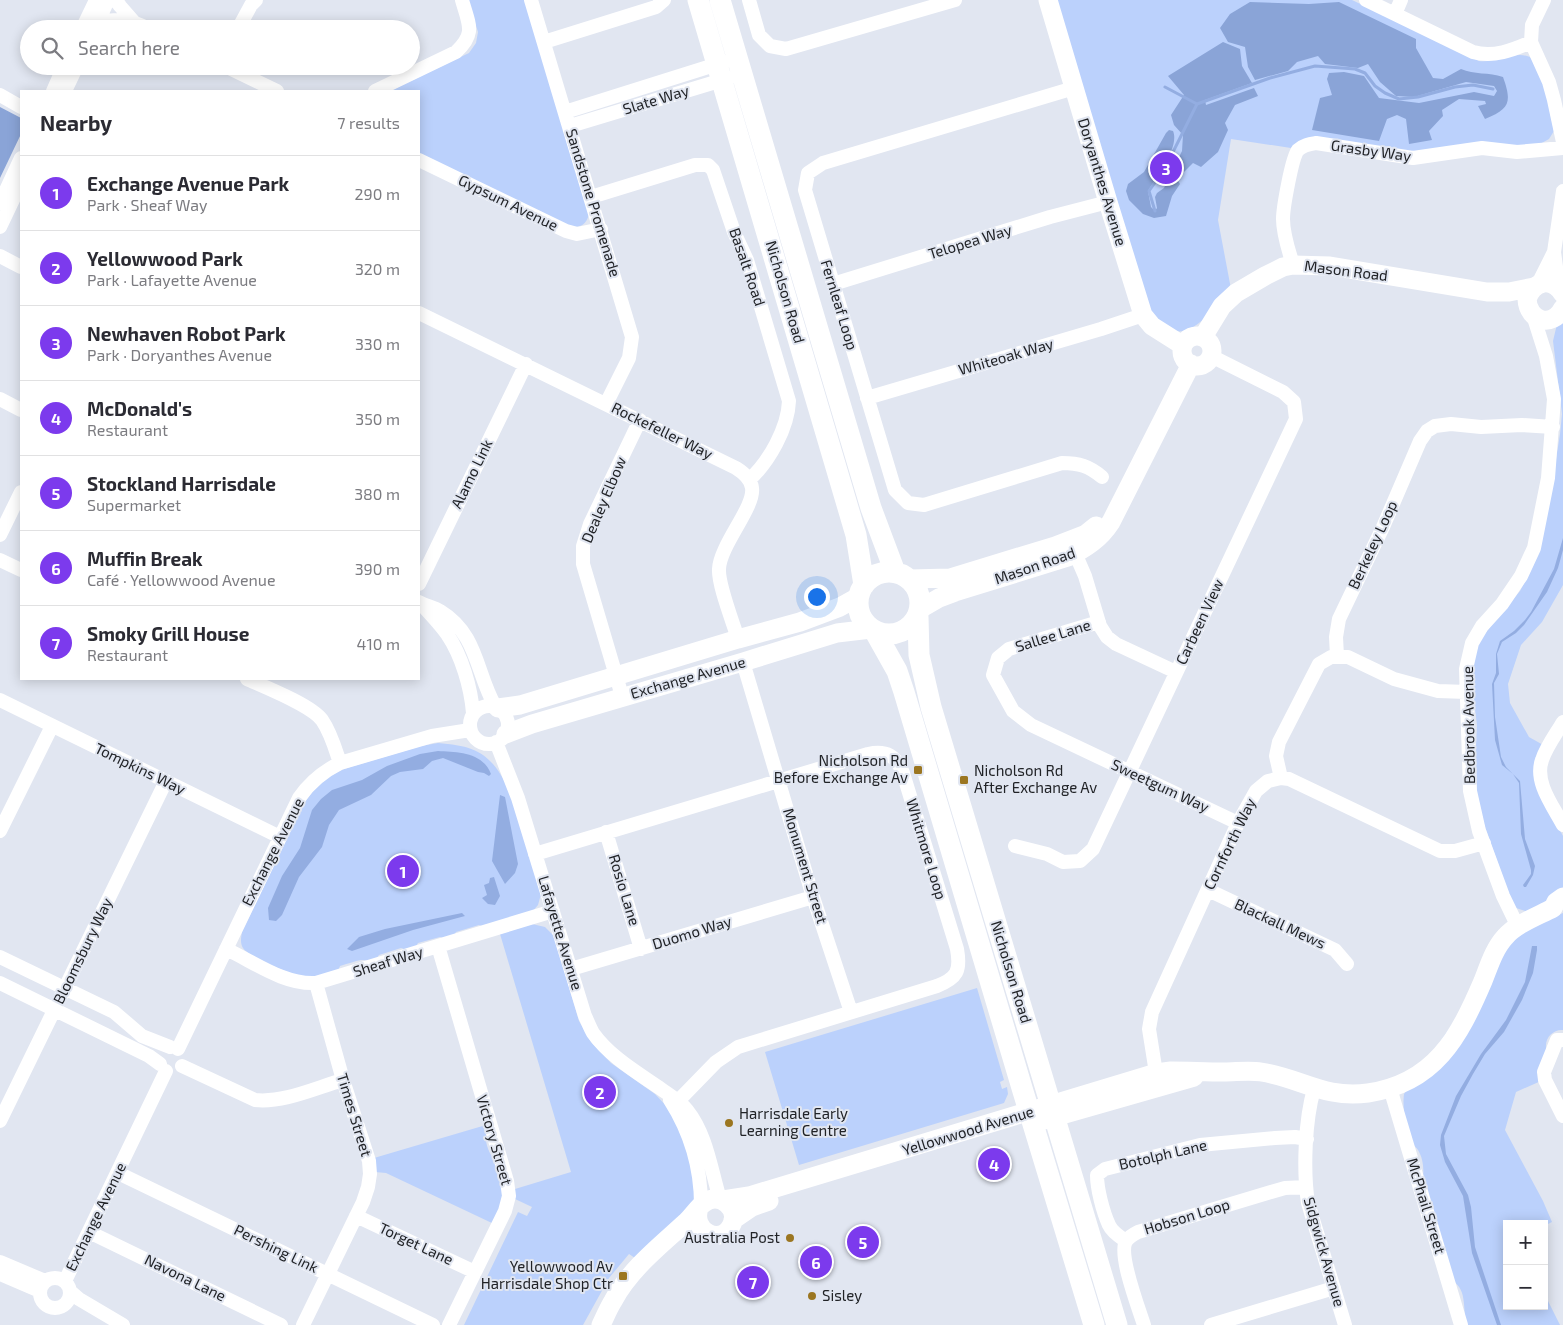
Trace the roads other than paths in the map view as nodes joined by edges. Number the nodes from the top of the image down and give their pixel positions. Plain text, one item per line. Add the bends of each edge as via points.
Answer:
1 (96, 0) edge
2 (108, 0) edge
3 (116, 0) edge
4 (256, 0) edge
5 (462, 0) edge
6 (532, 0) edge
7 (664, 0) edge
8 (698, 0) edge
9 (720, 0) edge
10 (749, 0) edge
11 (955, 0) edge
12 (1048, 0) edge
13 (1366, 0) edge
14 (1401, 0) edge
15 (1544, 0) edge
16 (1394, 14) junction
17 (86, 20) edge
18 (99, 20) edge
19 (132, 20) edge
20 (243, 20) edge
21 (544, 42) junction
22 (1532, 42) junction
23 (740, 66) junction
24 (420, 69) edge
25 (720, 72) junction
26 (60, 75) edge
27 (73, 75) edge
28 (244, 75) edge
29 (408, 75) edge
30 (1074, 88) junction
31 (52, 90) edge
32 (65, 90) edge
33 (275, 90) edge
34 (377, 90) edge
35 (2, 96) edge
36 (20, 103) edge
37 (20, 106) edge
38 (565, 112) junction
39 (570, 126) junction
40 (1563, 142) edge
41 (1563, 148) edge
42 (20, 160) edge
43 (420, 160) edge
44 (20, 185) edge
45 (1563, 191) edge
46 (591, 197) junction
47 (1108, 202) junction
48 (0, 203) edge
49 (0, 227) edge
50 (601, 229) junction
51 (1554, 252) junction
52 (0, 256) edge
53 (1293, 265) junction
54 (20, 266) edge
55 (833, 284) junction
56 (1536, 286) junction
57 (1487, 292) junction
58 (1562, 292) edge
59 (420, 313) edge
60 (1560, 313) edge
61 (1532, 314) junction
62 (1143, 315) junction
63 (1203, 336) junction
64 (1182, 345) junction
65 (1211, 356) junction
66 (1546, 356) junction
67 (526, 364) junction
68 (1190, 364) junction
69 (867, 398) junction
70 (0, 399) edge
71 (606, 404) junction
72 (20, 409) edge
73 (640, 420) junction
74 (1553, 427) junction
75 (1102, 477) dead end
76 (749, 480) junction
77 (20, 494) edge
78 (0, 535) edge
79 (1072, 547) junction
80 (0, 560) edge
81 (20, 570) edge
82 (902, 576) junction
83 (420, 582) edge
84 (861, 591) junction
85 (420, 603) edge
86 (919, 613) junction
87 (1099, 622) junction
88 (872, 630) junction
89 (738, 639) junction
90 (1337, 656) junction
91 (743, 662) junction
92 (1176, 672) junction
93 (993, 675) joint
94 (616, 676) junction
95 (264, 682) edge
96 (1467, 692) junction
97 (622, 696) junction
98 (0, 700) edge
99 (497, 707) junction
100 (473, 714) junction
101 (1563, 722) edge
102 (52, 726) junction
103 (470, 730) junction
104 (501, 738) junction
105 (340, 763) junction
106 (1129, 772) junction
107 (1281, 778) junction
108 (166, 781) junction
109 (779, 781) junction
110 (1238, 823) junction
111 (1563, 825) edge
112 (0, 831) edge
113 (606, 832) junction
114 (280, 837) junction
115 (1484, 843) junction
116 (1015, 846) dead end
117 (535, 854) junction
118 (1208, 890) junction
119 (813, 897) junction
120 (1560, 904) edge
121 (553, 911) junction
122 (1518, 927) junction
123 (438, 946) junction
124 (641, 948) junction
125 (226, 949) junction
126 (0, 957) edge
127 (1347, 964) dead end
128 (571, 969) junction
129 (0, 983) edge
130 (316, 983) junction
131 (64, 988) junction
132 (54, 1010) junction
133 (850, 1012) junction
134 (1563, 1040) edge
135 (174, 1048) junction
136 (182, 1066) junction
137 (163, 1068) junction
138 (1214, 1072) junction
139 (1156, 1073) junction
140 (343, 1080) junction
141 (1390, 1088) junction
142 (1314, 1089) junction
143 (666, 1093) junction
144 (678, 1100) junction
145 (1052, 1111) junction
146 (1563, 1116) edge
147 (1031, 1118) junction
148 (0, 1121) edge
149 (1306, 1139) junction
150 (118, 1172) junction
151 (1306, 1187) junction
152 (722, 1200) junction
153 (700, 1206) junction
154 (356, 1216) junction
155 (733, 1220) junction
156 (89, 1232) junction
157 (706, 1232) junction
158 (1126, 1242) junction
159 (0, 1262) edge
160 (475, 1272) junction
161 (0, 1274) edge
162 (327, 1274) junction
163 (43, 1286) junction
164 (68, 1286) junction
165 (1334, 1288) junction
166 (64, 1305) junction
167 (103, 1325) edge
168 (123, 1325) edge
169 (281, 1325) edge
170 (303, 1325) edge
171 (433, 1325) edge
172 (449, 1325) edge
173 (601, 1325) edge
174 (612, 1325) edge
175 (1094, 1325) edge
176 (1117, 1325) edge
177 (1144, 1325) edge
178 (1211, 1325) edge
179 (1345, 1325) edge
180 (1461, 1325) edge

1 - 17 street
2 - 18 street
3 - 19 street
4 - 20 street
5 - 24 street via 470,34 465,44 456,52
6 - 21 street, Sandstone Promenade
7 - 21 street via 656,7
8 - 25 main road, Nicholson Road
9 - 23 main road, Nicholson Road
10 - 11 street via 759,35 770,46 786,49
12 - 30 street, Doryanthes Avenue
13 - 16 street
14 - 16 street
15 - 22 street via 1532,25
16 - 22 street via 1482,55 1498,54
21 - 38 street, Sandstone Promenade
22 - 40 street via 1552,91
23 - 25 street, Slate Way
23 - 82 main road, Nicholson Road via 871,508
25 - 38 street, Slate Way
25 - 39 street, Slate Way
25 - 84 main road, Nicholson Road via 856,534
26 - 31 street
27 - 32 street
28 - 33 street
29 - 34 street
30 - 47 street, Doryanthes Avenue
30 - 55 street, Fernleaf Loop via 823,163 808,173 806,191
35 - 36 street
35 - 37 street
38 - 39 street, Sandstone Promenade
39 - 46 street, Sandstone Promenade
41 - 53 street, Grasby Way via 1517,152 1482,148 1413,158 1307,144 1293,159 1283,218
42 - 48 street
43 - 50 street, Gypsum Avenue via 566,231 577,234
44 - 49 street
45 - 51 street
46 - 50 street, Sandstone Promenade
46 - 76 street, Basalt Road via 695,165 708,165 713,170 747,260 789,401 787,419 767,461
47 - 55 street, Telopea Way
47 - 62 street, Doryanthes Avenue
50 - 71 street, Sandstone Promenade via 632,337 629,358
51 - 56 street
51 - 58 street
52 - 54 street
53 - 57 street, Mason Road via 1330,266
53 - 63 street, Mason Road via 1236,293 1222,306
55 - 69 street, Fernleaf Loop
56 - 57 street, Mason Road via 1509,292
56 - 58 street via 1549,283
56 - 61 street via 1527,299
57 - 61 street, Mason Road
59 - 67 street, Rockefeller Way
60 - 61 street, Mason Road via 1544,320
60 - 66 street, Bedbrook Avenue
61 - 66 street, Bedbrook Avenue
62 - 64 street, Doryanthes Avenue via 1152,326
62 - 69 street, Whiteoak Way
63 - 64 street via 1190,337
63 - 65 street via 1211,344
64 - 68 street via 1182,354
65 - 68 street via 1198,366
65 - 92 street, Carbeen View via 1283,392 1294,402 1296,419
66 - 74 street, Bedbrook Avenue via 1554,399
67 - 71 street, Rockefeller Way
67 - 83 street, Alamo Link
68 - 79 street, Mason Road via 1125,493 1104,520
69 - 75 street, Fernleaf Loop via 895,490 908,504 924,505 1062,463 1084,465
70 - 72 street
71 - 73 street, Rockefeller Way
73 - 76 street, Rockefeller Way via 736,468
73 - 94 street, Dealey Elbow via 590,524 582,554
74 - 90 street, Berkeley Loop via 1481,428 1451,424 1427,431 1339,618
74 - 96 street, Bedbrook Avenue via 1548,478 1534,548 1521,576 1472,643 1466,669
76 - 89 street via 752,490 750,501 726,544 718,568
77 - 78 street
79 - 82 street, Mason Road via 950,578
79 - 86 street, Mason Road via 1055,562 938,598
79 - 87 street
80 - 81 street
82 - 84 main road via 886,572 878,574 870,578
82 - 86 main road, Nicholson Road via 919,593
84 - 88 main road, Nicholson Road via 859,611
84 - 89 street, Exchange Avenue via 822,615
85 - 99 street via 440,610 466,638 476,654 487,690
85 - 100 street via 452,642 462,667
86 - 88 main road via 910,627 902,632 883,634
86 - 145 main road, Nicholson Road via 919,655 931,707
87 - 92 street via 1116,644
87 - 93 street, Sallee Lane via 1009,649 998,658
88 - 91 street, Exchange Avenue via 837,633
88 - 147 main road, Nicholson Road via 904,692
89 - 94 street, Exchange Avenue
90 - 96 street via 1348,657 1394,679 1438,691
90 - 107 street via 1319,664 1279,742 1276,756
91 - 97 street, Exchange Avenue
91 - 109 street, Monument Street
92 - 106 street, Carbeen View
93 - 106 street, Sweetgum Way via 1014,711 1031,725
94 - 97 street, Dealey Elbow
94 - 99 street, Exchange Avenue via 520,706
95 - 105 street via 321,718
96 - 115 street, Bedbrook Avenue via 1470,790
97 - 104 street, Exchange Avenue via 532,724
98 - 102 street, Tompkins Way
99 - 100 street via 484,706
99 - 104 street via 504,713 508,726
100 - 103 street
101 - 111 street via 1542,760 1539,773
102 - 108 street, Tompkins Way
102 - 112 street
103 - 104 street via 478,741 489,744
103 - 105 street, Exchange Avenue via 432,736
104 - 117 street, Lafayette Avenue
105 - 114 street, Exchange Avenue via 318,776 306,788
106 - 110 street, Sweetgum Way
106 - 116 street, Carbeen View via 1093,849 1080,861 1063,862 1047,854
107 - 110 street, Cornforth Way via 1268,781 1256,791
107 - 115 street via 1440,851 1455,851
108 - 114 street, Tompkins Way
108 - 131 street, Bloomsbury Way
109 - 113 street, Whitmore Loop
109 - 119 street, Monument Street
109 - 133 street, Whitmore Loop via 879,752 895,758 903,773 959,963 949,981
110 - 118 street, Cornforth Way
113 - 117 street, Whitmore Loop
113 - 124 street, Rosio Lane
114 - 125 street, Exchange Avenue
115 - 122 street, Bedbrook Avenue
117 - 121 street, Lafayette Avenue
118 - 127 street, Blackall Mews via 1335,950
118 - 139 street, Cornforth Way via 1152,1012 1149,1029
119 - 124 street, Duomo Way
119 - 133 street, Monument Street
120 - 122 street, Yellowwood Avenue
121 - 123 street, Sheaf Way
121 - 128 street, Lafayette Avenue
122 - 141 street, Yellowwood Avenue via 1500,942 1454,1041 1427,1068
123 - 130 street, Sheaf Way
123 - 160 street, Victory Street via 509,1192 505,1211
124 - 128 street, Duomo Way
125 - 130 street, Sheaf Way via 280,976 302,983
125 - 135 street, Exchange Avenue
126 - 131 street
128 - 143 street, Lafayette Avenue via 593,1033 622,1061
129 - 132 street
130 - 140 street, Times Street
131 - 132 street, Bloomsbury Way
131 - 135 street via 114,1012 142,1036
132 - 137 street via 149,1056
132 - 148 street, Bloomsbury Way
133 - 144 street, Whitmore Loop via 738,1047 716,1062
134 - 146 street via 1557,1040 1544,1072
135 - 136 street via 184,1056
135 - 137 street via 160,1054
136 - 137 street via 174,1072
136 - 140 street via 255,1100 279,1099
137 - 150 street, Exchange Avenue
138 - 139 street, Yellowwood Avenue
138 - 142 street, Yellowwood Avenue via 1259,1071
138 - 145 street, Yellowwood Avenue
139 - 145 street, Yellowwood Avenue
140 - 154 street, Times Street via 370,1168 368,1187
141 - 142 street, Yellowwood Avenue via 1345,1094
141 - 180 street, McPhail Street
142 - 149 street, Sidgwick Avenue
143 - 144 street, Lafayette Avenue
143 - 153 street, Lafayette Avenue via 693,1147 700,1173
144 - 152 street, Lafayette Avenue via 697,1126
145 - 147 street, Yellowwood Avenue
145 - 176 main road, Nicholson Road
147 - 152 street, Yellowwood Avenue via 749,1196
147 - 155 street, Yellowwood Avenue via 759,1204
147 - 175 main road, Nicholson Road
149 - 151 street, Sidgwick Avenue
149 - 158 street, Botolph Lane via 1275,1138 1200,1145 1105,1169 1098,1175 1097,1185 1109,1226
150 - 156 street, Exchange Avenue
150 - 162 street, Pershing Link
151 - 158 street, Hobson Loop via 1285,1188 1138,1232
151 - 165 street, Sidgwick Avenue
152 - 153 street, Yellowwood Avenue via 710,1200
152 - 155 street via 732,1209
153 - 157 street via 697,1219
153 - 173 street, Yellowwood Avenue via 626,1282
154 - 160 street, Torget Lane
154 - 162 street, Times Street
155 - 157 street, Yellowwood Avenue via 732,1226 723,1234
156 - 164 street, Exchange Avenue
156 - 169 street, Navona Lane
157 - 174 street, Yellowwood Avenue via 686,1238 662,1258 635,1288
158 - 177 street, Hobson Loop via 1124,1260
159 - 163 street
160 - 172 street, Victory Street
161 - 163 street
162 - 170 street, Times Street
162 - 171 street, Pershing Link
163 - 164 street via 55,1278
163 - 166 street via 42,1300 49,1307
164 - 166 street via 68,1301
164 - 168 street via 84,1302
165 - 178 street
165 - 179 street, Sidgwick Avenue
166 - 167 street via 84,1312

